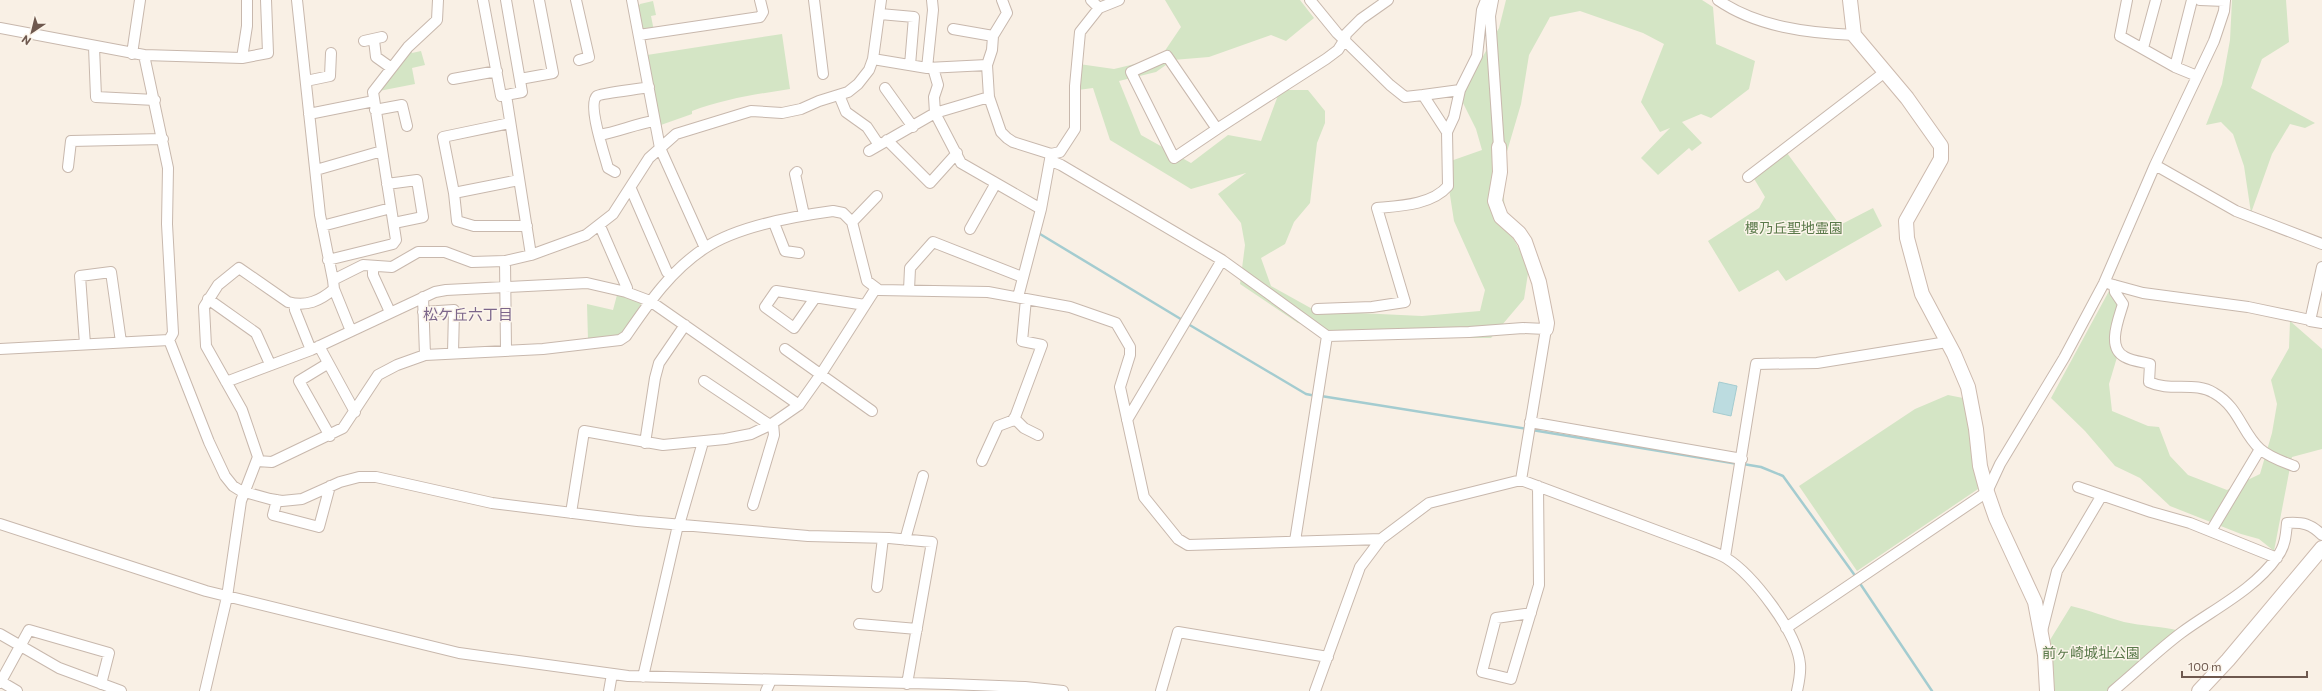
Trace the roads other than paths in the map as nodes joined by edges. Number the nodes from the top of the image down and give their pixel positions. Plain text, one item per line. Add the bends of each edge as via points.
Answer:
1 (140, 0) edge
2 (247, 0) edge
3 (266, 0) edge
4 (298, 0) edge
5 (438, 0) edge
6 (483, 0) edge
7 (506, 0) edge
8 (539, 0) edge
9 (576, 0) edge
10 (633, 0) edge
11 (760, 0) edge
12 (814, 0) edge
13 (881, 0) edge
14 (932, 0) edge
15 (1002, 0) edge
16 (1091, 0) edge
17 (1120, 0) edge
18 (1310, 0) edge
19 (1388, 0) edge
20 (1486, 0) edge
21 (1493, 0) edge
22 (1718, 0) edge
23 (1850, 0) edge
24 (2127, 0) edge
25 (2156, 0) edge
26 (2192, 0) edge
27 (2200, 0) edge
28 (2225, 1) edge
29 (1099, 8) junction
30 (880, 14) junction
31 (0, 28) edge
32 (953, 29) dead end
33 (639, 35) junction
34 (1854, 35) junction
35 (993, 36) junction
36 (1345, 39) junction
37 (364, 41) dead end
38 (94, 47) junction
39 (2142, 48) junction
40 (132, 54) junction
41 (331, 54) dead end
42 (144, 55) junction
43 (242, 58) junction
44 (874, 59) junction
45 (579, 60) dead end
46 (910, 65) junction
47 (987, 65) junction
48 (390, 67) junction
49 (2175, 67) junction
50 (930, 68) junction
51 (497, 71) junction
52 (1885, 72) junction
53 (823, 74) dead end
54 (2197, 76) junction
55 (453, 79) dead end
56 (520, 79) junction
57 (306, 81) junction
58 (649, 87) junction
59 (885, 88) dead end
60 (1460, 90) junction
61 (506, 95) junction
62 (839, 95) junction
63 (1423, 95) junction
64 (989, 97) junction
65 (155, 100) junction
66 (374, 106) junction
67 (935, 113) junction
68 (310, 114) junction
69 (654, 121) junction
70 (510, 123) junction
71 (407, 126) dead end
72 (913, 127) junction
73 (1217, 129) junction
74 (1447, 132) junction
75 (599, 135) junction
76 (163, 139) junction
77 (883, 143) junction
78 (1499, 147) joint
79 (660, 148) junction
80 (382, 151) junction
81 (869, 151) dead end
82 (957, 153) junction
83 (1051, 158) junction
84 (2155, 165) junction
85 (68, 167) dead end
86 (316, 170) junction
87 (615, 172) dead end
88 (797, 172) dead end
89 (1748, 177) dead end
90 (519, 180) junction
91 (996, 183) junction
92 (387, 184) junction
93 (631, 189) junction
94 (454, 193) junction
95 (877, 196) dead end
96 (391, 208) junction
97 (1041, 209) junction
98 (804, 215) junction
99 (852, 222) junction
100 (394, 223) junction
101 (774, 223) junction
102 (322, 226) junction
103 (527, 226) junction
104 (600, 226) junction
105 (970, 229) dead end
106 (2322, 244) edge
107 (705, 248) junction
108 (799, 254) dead end
109 (531, 255) junction
110 (328, 260) junction
111 (1222, 260) junction
112 (505, 262) junction
113 (373, 266) junction
114 (2322, 267) edge
115 (672, 276) junction
116 (1022, 276) junction
117 (2104, 283) junction
118 (333, 284) junction
119 (2114, 285) junction
120 (505, 286) junction
121 (876, 288) junction
122 (909, 290) junction
123 (626, 292) junction
124 (423, 297) junction
125 (815, 298) junction
126 (1022, 298) junction
127 (208, 299) junction
128 (650, 301) junction
129 (295, 304) junction
130 (865, 305) junction
131 (1317, 309) dead end
132 (390, 312) junction
133 (424, 312) junction
134 (2310, 320) junction
135 (2322, 323) edge
136 (685, 325) junction
137 (1546, 329) junction
138 (351, 331) junction
139 (1327, 336) junction
140 (169, 340) junction
141 (121, 342) junction
142 (1947, 342) junction
143 (84, 344) junction
144 (315, 348) junction
145 (0, 349) edge
146 (784, 349) dead end
147 (506, 350) junction
148 (453, 353) junction
149 (425, 355) junction
150 (270, 364) junction
151 (327, 364) junction
152 (821, 374) junction
153 (704, 381) dead end
154 (226, 382) junction
155 (799, 405) junction
156 (872, 411) dead end
157 (355, 412) junction
158 (1014, 418) junction
159 (1127, 420) junction
160 (772, 424) junction
161 (1529, 428) junction
162 (1038, 435) dead end
163 (330, 436) junction
164 (703, 442) junction
165 (645, 443) junction
166 (2260, 449) junction
167 (257, 461) junction
168 (982, 461) dead end
169 (1741, 464) junction
170 (2294, 466) dead end
171 (923, 476) dead end
172 (1521, 480) junction
173 (330, 486) junction
174 (1538, 486) junction
175 (2078, 487) dead end
176 (244, 492) junction
177 (1987, 492) junction
178 (2102, 495) junction
179 (277, 500) junction
180 (753, 504) dead end
181 (571, 513) junction
182 (0, 524) edge
183 (678, 525) junction
184 (2211, 531) junction
185 (2322, 535) edge
186 (883, 538) junction
187 (1381, 539) junction
188 (905, 540) junction
189 (1295, 541) junction
190 (2322, 548) edge
191 (1725, 558) junction
192 (2277, 558) junction
193 (877, 587) dead end
194 (227, 597) junction
195 (1531, 613) junction
196 (859, 624) dead end
197 (1786, 628) junction
198 (917, 629) junction
199 (2042, 631) junction
200 (0, 634) edge
201 (20, 646) junction
202 (1328, 657) junction
203 (612, 674) junction
204 (644, 677) junction
205 (771, 680) junction
206 (0, 682) edge
207 (101, 684) junction
208 (909, 686) edge
209 (117, 690) edge
210 (17, 691) edge
211 (205, 691) edge
212 (609, 691) edge
213 (766, 691) edge
214 (1063, 691) edge
215 (1161, 691) edge
216 (1315, 691) edge
217 (1797, 691) edge
218 (2046, 691) edge
219 (2113, 691) edge
220 (2199, 691) edge

1 - 40 street
2 - 43 street via 247,26
3 - 43 street via 268,53
4 - 57 street
5 - 48 street via 437,20 408,46
6 - 51 street
7 - 56 street
8 - 56 street via 553,73
9 - 45 street via 589,56
10 - 33 street
11 - 33 street via 760,16
12 - 53 street
13 - 30 street
14 - 50 street
15 - 35 street via 1007,13
16 - 29 street
17 - 29 street
18 - 36 street
19 - 36 street via 1361,18 1346,34
20 - 60 street via 1482,10 1476,56
21 - 78 street via 1490,16
22 - 34 street via 1736,12 1813,34
23 - 34 street
24 - 39 street via 2120,36
25 - 39 street
26 - 49 street
27 - 28 street
28 - 54 street via 2214,41
29 - 83 street via 1080,32 1075,129 1060,152
30 - 44 street
30 - 46 street via 914,17
31 - 38 street
32 - 35 street
33 - 58 street
34 - 52 street
35 - 47 street
36 - 63 street via 1405,97
36 - 73 street via 1338,50 1326,59
37 - 48 street via 378,38 376,57
38 - 40 street
38 - 65 street via 96,97
39 - 49 street
40 - 42 street
41 - 57 street via 330,76
42 - 43 street
42 - 65 street
44 - 46 street
44 - 62 street via 858,84
46 - 50 street
47 - 50 street
47 - 64 street
48 - 66 street via 374,87
49 - 54 street
50 - 67 street via 938,86 934,97
51 - 55 street
51 - 61 street via 501,96
52 - 89 street
52 - 142 street via 1941,146 1941,160 1906,221 1907,238 1922,294
54 - 84 street
56 - 61 street via 522,92
57 - 68 street
58 - 69 street
58 - 75 street via 598,95 594,108
59 - 72 street
60 - 63 street
60 - 74 street via 1454,118
61 - 70 street
62 - 77 street via 846,112
62 - 79 street via 782,113 760,111 743,114 676,134
63 - 74 street
64 - 67 street
64 - 83 street via 1001,132 1006,138
65 - 76 street
66 - 68 street
66 - 71 street via 402,105
66 - 80 street
67 - 72 street
67 - 82 street
68 - 86 street
69 - 75 street via 634,124 617,132
69 - 79 street
70 - 90 street
70 - 94 street via 443,137
72 - 77 street
73 - 73 street via 1167,56 1131,72 1174,158
74 - 131 street via 1449,182 1444,191 1418,202 1377,208 1405,302 1372,307
75 - 87 street via 608,168
76 - 85 street via 71,141
76 - 140 street via 168,168 167,224 173,329
77 - 81 street
77 - 82 street via 930,183
78 - 137 street via 1500,172 1495,200 1501,217 1519,233 1528,249 1539,282
79 - 93 street via 649,158
79 - 107 street
80 - 86 street
80 - 92 street
82 - 91 street via 961,163
83 - 97 street
83 - 111 street
84 - 106 street via 2236,211
84 - 117 street
86 - 102 street
88 - 98 street via 795,174
90 - 94 street
90 - 103 street
91 - 97 street
91 - 105 street
92 - 96 street
92 - 100 street via 416,180 422,217
93 - 104 street via 613,214
93 - 115 street via 667,272
94 - 103 street via 457,221 474,226
95 - 99 street
96 - 100 street
96 - 102 street
97 - 116 street
98 - 99 street via 833,211 842,213
98 - 101 street
99 - 121 street via 867,281
100 - 110 street via 396,240 393,244
101 - 107 street via 746,230
101 - 108 street via 785,251
102 - 110 street
103 - 109 street
104 - 109 street via 586,235
104 - 123 street via 627,288
107 - 115 street
109 - 112 street
110 - 118 street
111 - 139 street
111 - 159 street
112 - 113 street via 472,262 445,252 432,251 418,252 392,267
112 - 120 street
113 - 118 street via 358,267
113 - 132 street via 373,275
114 - 134 street
115 - 128 street
116 - 122 street via 933,242 910,268
116 - 126 street
117 - 119 street
117 - 177 street via 2064,358 2000,464
118 - 129 street via 318,302
118 - 138 street
119 - 134 street via 2143,293 2248,307
119 - 166 street via 2115,292 2123,304 2114,340 2120,353 2124,357 2150,364 2149,382 2155,385 2203,388 2213,392 2237,414
120 - 123 street via 587,283
120 - 124 street via 446,290
120 - 147 street
121 - 122 street via 883,291
121 - 130 street
122 - 126 street via 973,291
123 - 128 street
124 - 132 street
124 - 133 street
125 - 125 street via 776,291 765,307 794,328
125 - 130 street
126 - 158 street via 1022,341 1042,345
126 - 159 street via 1070,307 1116,323 1130,347 1120,387
127 - 129 street via 218,285 239,268 288,302
127 - 150 street via 256,333
127 - 154 street via 203,314 206,346
128 - 136 street
128 - 147 street via 626,336 620,340 543,349
129 - 144 street via 295,310
130 - 152 street
132 - 138 street
133 - 148 street via 454,310
133 - 149 street
134 - 135 street
136 - 155 street
136 - 165 street via 659,363
137 - 139 street
137 - 161 street
138 - 144 street
139 - 189 street
140 - 141 street
140 - 176 street via 218,463 233,486
141 - 143 street
141 - 143 street via 111,272 80,276
142 - 169 street via 1817,363 1756,364
142 - 177 street via 1968,387 1980,466
143 - 145 street
144 - 150 street
144 - 151 street
146 - 152 street
147 - 148 street
148 - 149 street
149 - 157 street via 397,364 378,375
150 - 154 street
151 - 157 street
151 - 163 street via 299,381
152 - 155 street
152 - 156 street
153 - 160 street
154 - 167 street via 242,410
155 - 160 street
157 - 163 street via 343,428
158 - 162 street via 1024,428
158 - 168 street via 998,426
159 - 189 street via 1144,497 1178,539 1192,546
160 - 164 street via 751,434
160 - 180 street via 774,435
161 - 169 street
161 - 172 street
163 - 167 street via 272,462
164 - 165 street via 663,445
164 - 183 street
165 - 181 street via 584,431
166 - 170 street
166 - 184 street
167 - 176 street
169 - 191 street
171 - 188 street
172 - 174 street
172 - 187 street via 1429,503
173 - 179 street via 302,499
173 - 179 street via 319,527 273,515
173 - 181 street via 359,477 383,477 492,503
174 - 191 street
174 - 195 street via 1539,585
175 - 178 street
176 - 179 street
176 - 194 street
177 - 197 street
177 - 199 street via 1996,518 2030,591
178 - 184 street
178 - 199 street via 2057,571
181 - 183 street
182 - 194 street
183 - 186 street via 808,536
183 - 204 street
184 - 192 street
185 - 192 street via 2305,523 2287,523 2284,543
186 - 188 street
186 - 193 street
187 - 189 street
187 - 202 street via 1360,567
188 - 198 street via 932,542
190 - 220 street
191 - 197 street via 1757,586
192 - 219 street via 2251,583 2180,634
194 - 203 street via 448,651
194 - 211 street
195 - 195 street via 1511,679 1482,672 1496,618
196 - 198 street
197 - 217 street via 1797,650 1800,664
198 - 208 street
199 - 218 street via 2047,674
200 - 201 street
201 - 206 street
201 - 207 street via 59,668
201 - 207 street via 29,630 109,653
202 - 215 street via 1178,632
202 - 216 street
203 - 204 street
203 - 212 street
204 - 205 street
205 - 208 street
205 - 213 street
206 - 210 street
207 - 209 street
208 - 214 street via 1013,686

